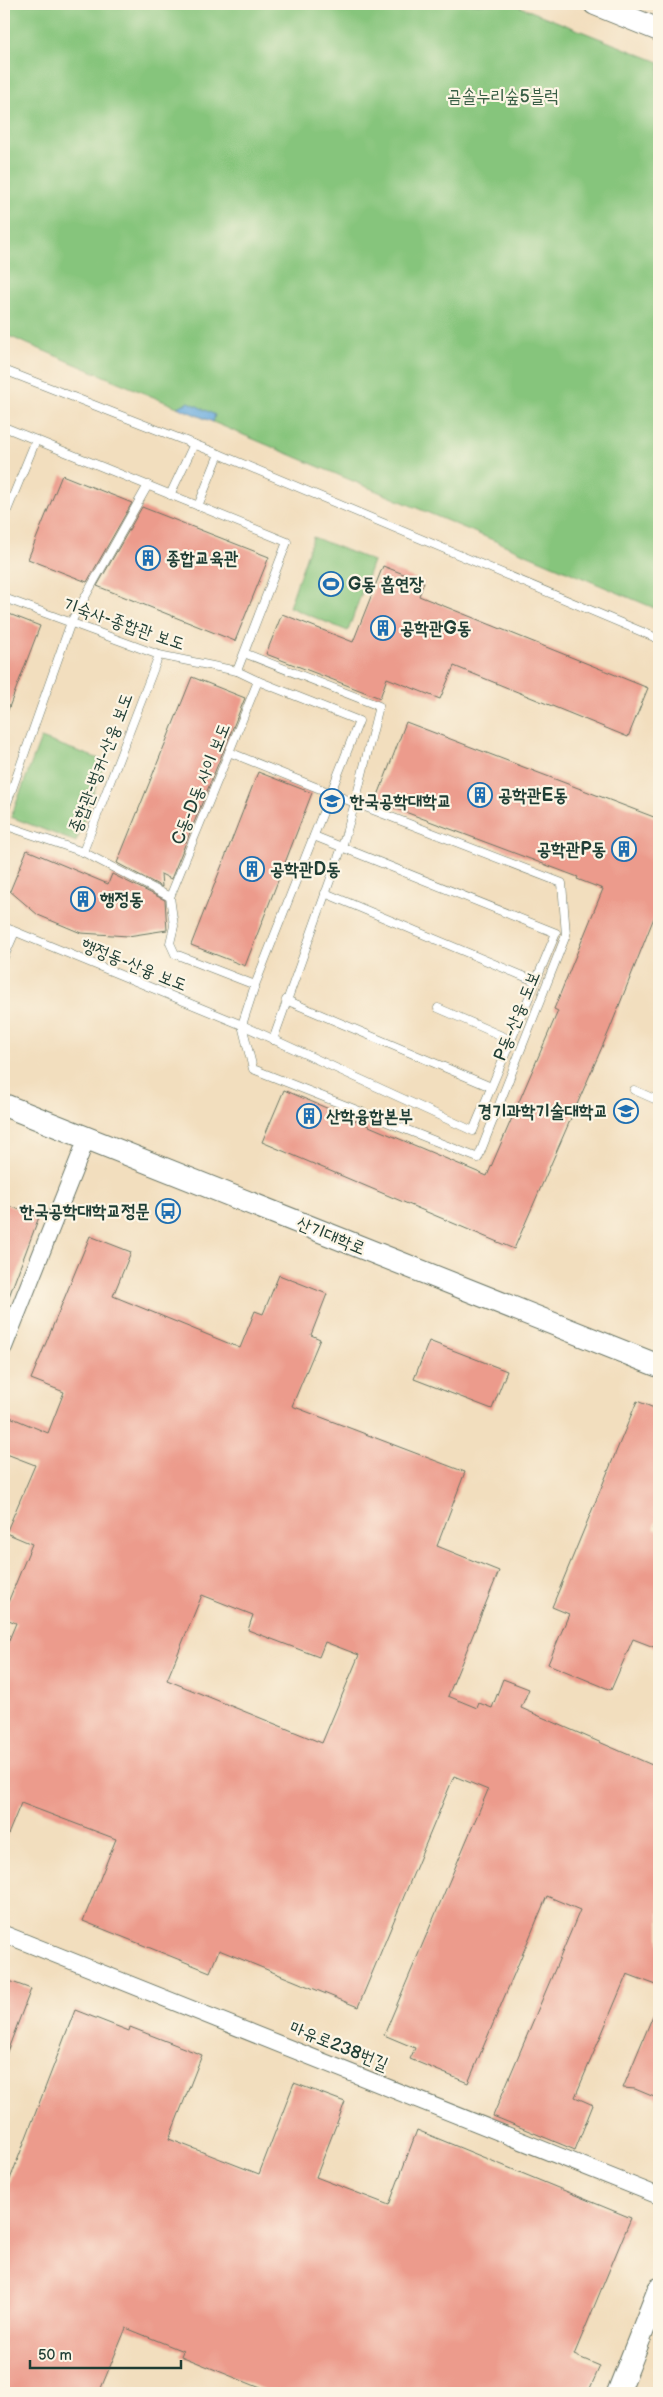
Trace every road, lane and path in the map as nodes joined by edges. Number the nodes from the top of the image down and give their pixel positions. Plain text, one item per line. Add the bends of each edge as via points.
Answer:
1 (595, 4) edge
2 (659, 30) edge
3 (4, 370) edge
4 (4, 427) edge
5 (36, 440) junction
6 (194, 444) junction
7 (218, 454) junction
8 (148, 486) junction
9 (170, 495) junction
10 (198, 506) junction
11 (4, 518) edge
12 (4, 598) edge
13 (71, 622) junction
14 (659, 639) edge
15 (244, 653) junction
16 (159, 655) junction
17 (237, 671) junction
18 (258, 681) junction
19 (229, 752) junction
20 (331, 792) junction
21 (355, 803) junction
22 (4, 812) edge
23 (4, 825) edge
24 (314, 836) junction
25 (342, 847) junction
26 (83, 852) junction
27 (325, 893) junction
28 (170, 897) junction
29 (4, 928) edge
30 (15, 932) junction
31 (4, 957) edge
32 (535, 981) junction
33 (256, 985) junction
34 (286, 1000) junction
35 (438, 1008) dead end
36 (242, 1025) junction
37 (272, 1040) junction
38 (511, 1040) junction
39 (491, 1087) junction
40 (634, 1090) dead end
41 (659, 1101) edge
42 (4, 1105) edge
43 (87, 1138) junction
44 (4, 1347) edge
45 (659, 1366) edge
46 (4, 1934) edge
47 (659, 2196) edge
48 (659, 2289) edge
49 (618, 2393) edge

1 - 2 street
3 - 6 lane
4 - 5 lane
5 - 8 lane
5 - 11 lane
6 - 7 lane
6 - 9 lane
7 - 10 lane
7 - 14 lane
8 - 9 lane
8 - 13 lane
9 - 10 lane
10 - 15 lane via 287,542
12 - 13 lane, 기숙사-종합관 보도
13 - 16 lane, 기숙사-종합관 보도
13 - 22 lane
15 - 17 lane
15 - 21 lane via 379,706
16 - 17 lane, 기숙사-종합관 보도
16 - 26 lane, 종합관-벙커-산융 보도
17 - 18 lane, 기숙사-종합관 보도
18 - 19 lane, C동-D동 사이 보도
18 - 20 lane, 기숙사-종합관 보도 via 359,721
19 - 20 lane
19 - 28 lane, C동-D동 사이 보도
20 - 21 lane
20 - 24 lane
21 - 25 lane
21 - 36 lane, P동-산융 도보 via 562,883 566,935 478,1158 253,1069
23 - 26 lane
24 - 25 lane
24 - 33 lane
25 - 27 lane
25 - 32 lane via 556,933
26 - 28 lane, 종합관-벙커-산융 보도
27 - 32 lane
27 - 34 lane
28 - 33 lane via 174,926 170,943 176,954
29 - 30 lane, 행정동-산융 보도
30 - 31 lane
30 - 36 lane, 행정동-산융 보도
32 - 38 lane
33 - 36 lane
34 - 37 lane
34 - 39 lane
35 - 38 lane
36 - 37 lane, 행정동-산융 보도
37 - 39 lane, 행정동-산융 보도 via 473,1131
38 - 39 lane
40 - 41 lane
42 - 43 street, 산기대학로
43 - 44 street
43 - 45 street, 산기대학로
46 - 47 street, 마유로238번길
48 - 49 street

